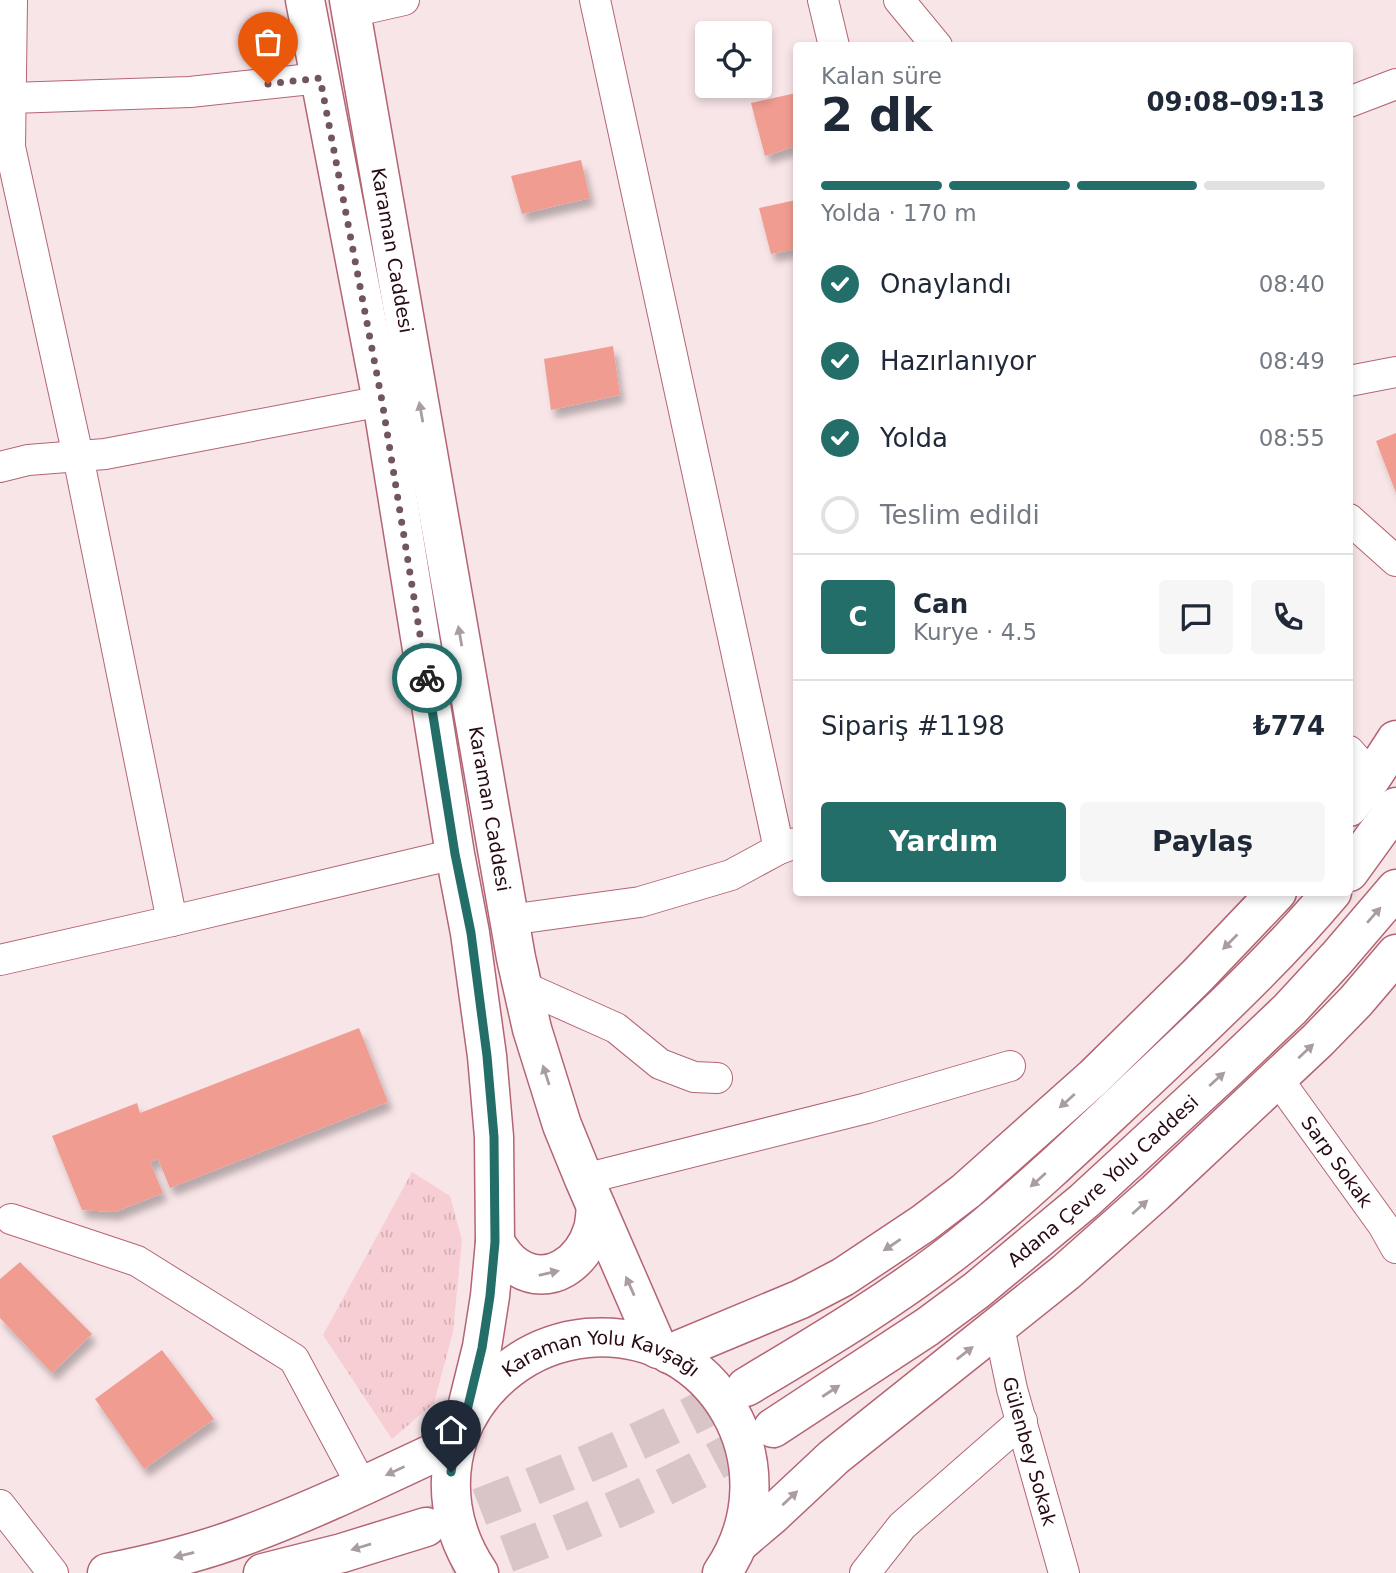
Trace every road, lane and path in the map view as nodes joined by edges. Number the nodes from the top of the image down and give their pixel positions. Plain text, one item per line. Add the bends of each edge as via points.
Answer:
1 (12, 0) edge
2 (305, 0) edge
3 (404, 0) edge
4 (595, 0) edge
5 (823, 0) edge
6 (899, 0) edge
7 (350, 6) edge
8 (833, 42) edge
9 (934, 42) edge
10 (320, 78) junction
11 (1396, 84) edge
12 (11, 98) junction
13 (1353, 100) edge
14 (1396, 372) edge
15 (1353, 380) edge
16 (382, 401) junction
17 (78, 456) junction
18 (0, 467) edge
19 (1353, 523) edge
20 (1396, 561) edge
21 (1396, 740) edge
22 (1361, 764) edge
23 (1353, 793) edge
24 (1396, 807) edge
25 (788, 846) edge
26 (455, 854) junction
27 (1353, 866) edge
28 (1396, 889) edge
29 (1273, 896) edge
30 (1329, 896) edge
31 (509, 920) junction
32 (172, 921) junction
33 (1396, 954) edge
34 (0, 960) edge
35 (523, 986) junction
36 (1010, 1066) dead end
37 (717, 1078) dead end
38 (1277, 1078) junction
39 (590, 1193) junction
40 (11, 1220) dead end
41 (495, 1242) junction
42 (1396, 1248) edge
43 (999, 1327) junction
44 (663, 1351) junction
45 (746, 1387) tunnel mouth
46 (1022, 1422) junction
47 (773, 1428) tunnel mouth
48 (460, 1435) junction
49 (362, 1486) junction
50 (0, 1505) edge
51 (426, 1527) tunnel mouth
52 (730, 1563) edge
53 (54, 1573) edge
54 (107, 1573) edge
55 (263, 1573) edge
56 (479, 1573) edge
57 (865, 1573) edge
58 (1065, 1573) edge

1 - 12 street
2 - 10 main road, Karaman Caddesi
3 - 7 street
4 - 25 street
5 - 8 street
6 - 9 street
31 -> 7 main road, Karaman Caddesi
10 - 12 street via 190,92
10 - 16 main road, Karaman Caddesi
11 - 13 street
12 - 17 street via 10,147
14 - 15 street
16 - 17 street
16 - 26 main road, Karaman Caddesi
17 - 18 street
17 - 32 street
19 - 20 street
21 - 22 main road
22 - 23 main road
24 - 27 main road
25 - 31 street via 730,875 640,902
26 - 32 street
26 - 41 main road, Karaman Caddesi via 471,933 491,1096
47 -> 28 main road, Adana Çevre Yolu Caddesi via 927,1327 1084,1201 1290,1009
29 -> 44 main road via 1094,1077 924,1223 801,1299
30 -> 45 main road via 1243,989 975,1235 866,1315
31 - 35 main road, Karaman Caddesi
32 - 34 street
38 -> 33 main road via 1356,1001
35 - 37 street via 617,1028 660,1064 694,1077
39 -> 35 main road, Karaman Caddesi via 562,1125
36 - 39 street
38 - 42 street, Sarp Sokak
43 -> 38 main road via 1155,1193
41 -> 39 main road via 517,1268 536,1276 554,1274 584,1250 593,1228
44 -> 39 main road, Karaman Caddesi
40 - 49 street via 137,1261 293,1359
41 - 48 main road, Karaman Caddesi via 482,1348
43 - 46 street, Gülenbey Sokak
52 -> 43 main road via 772,1515 844,1449
44 - 48 main road, Karaman Yolu Kavşağı via 601,1337 572,1339 544,1348 496,1379 477,1401
44 - 52 main road, Karaman Yolu Kavşağı via 710,1384 743,1439 750,1491 746,1522
46 - 57 street via 902,1526
46 - 58 street, Gülenbey Sokak
48 -> 49 main road
48 - 56 main road, Karaman Yolu Kavşağı via 451,1472 454,1517
49 -> 54 main road via 239,1538
50 - 53 street
51 -> 55 main road

